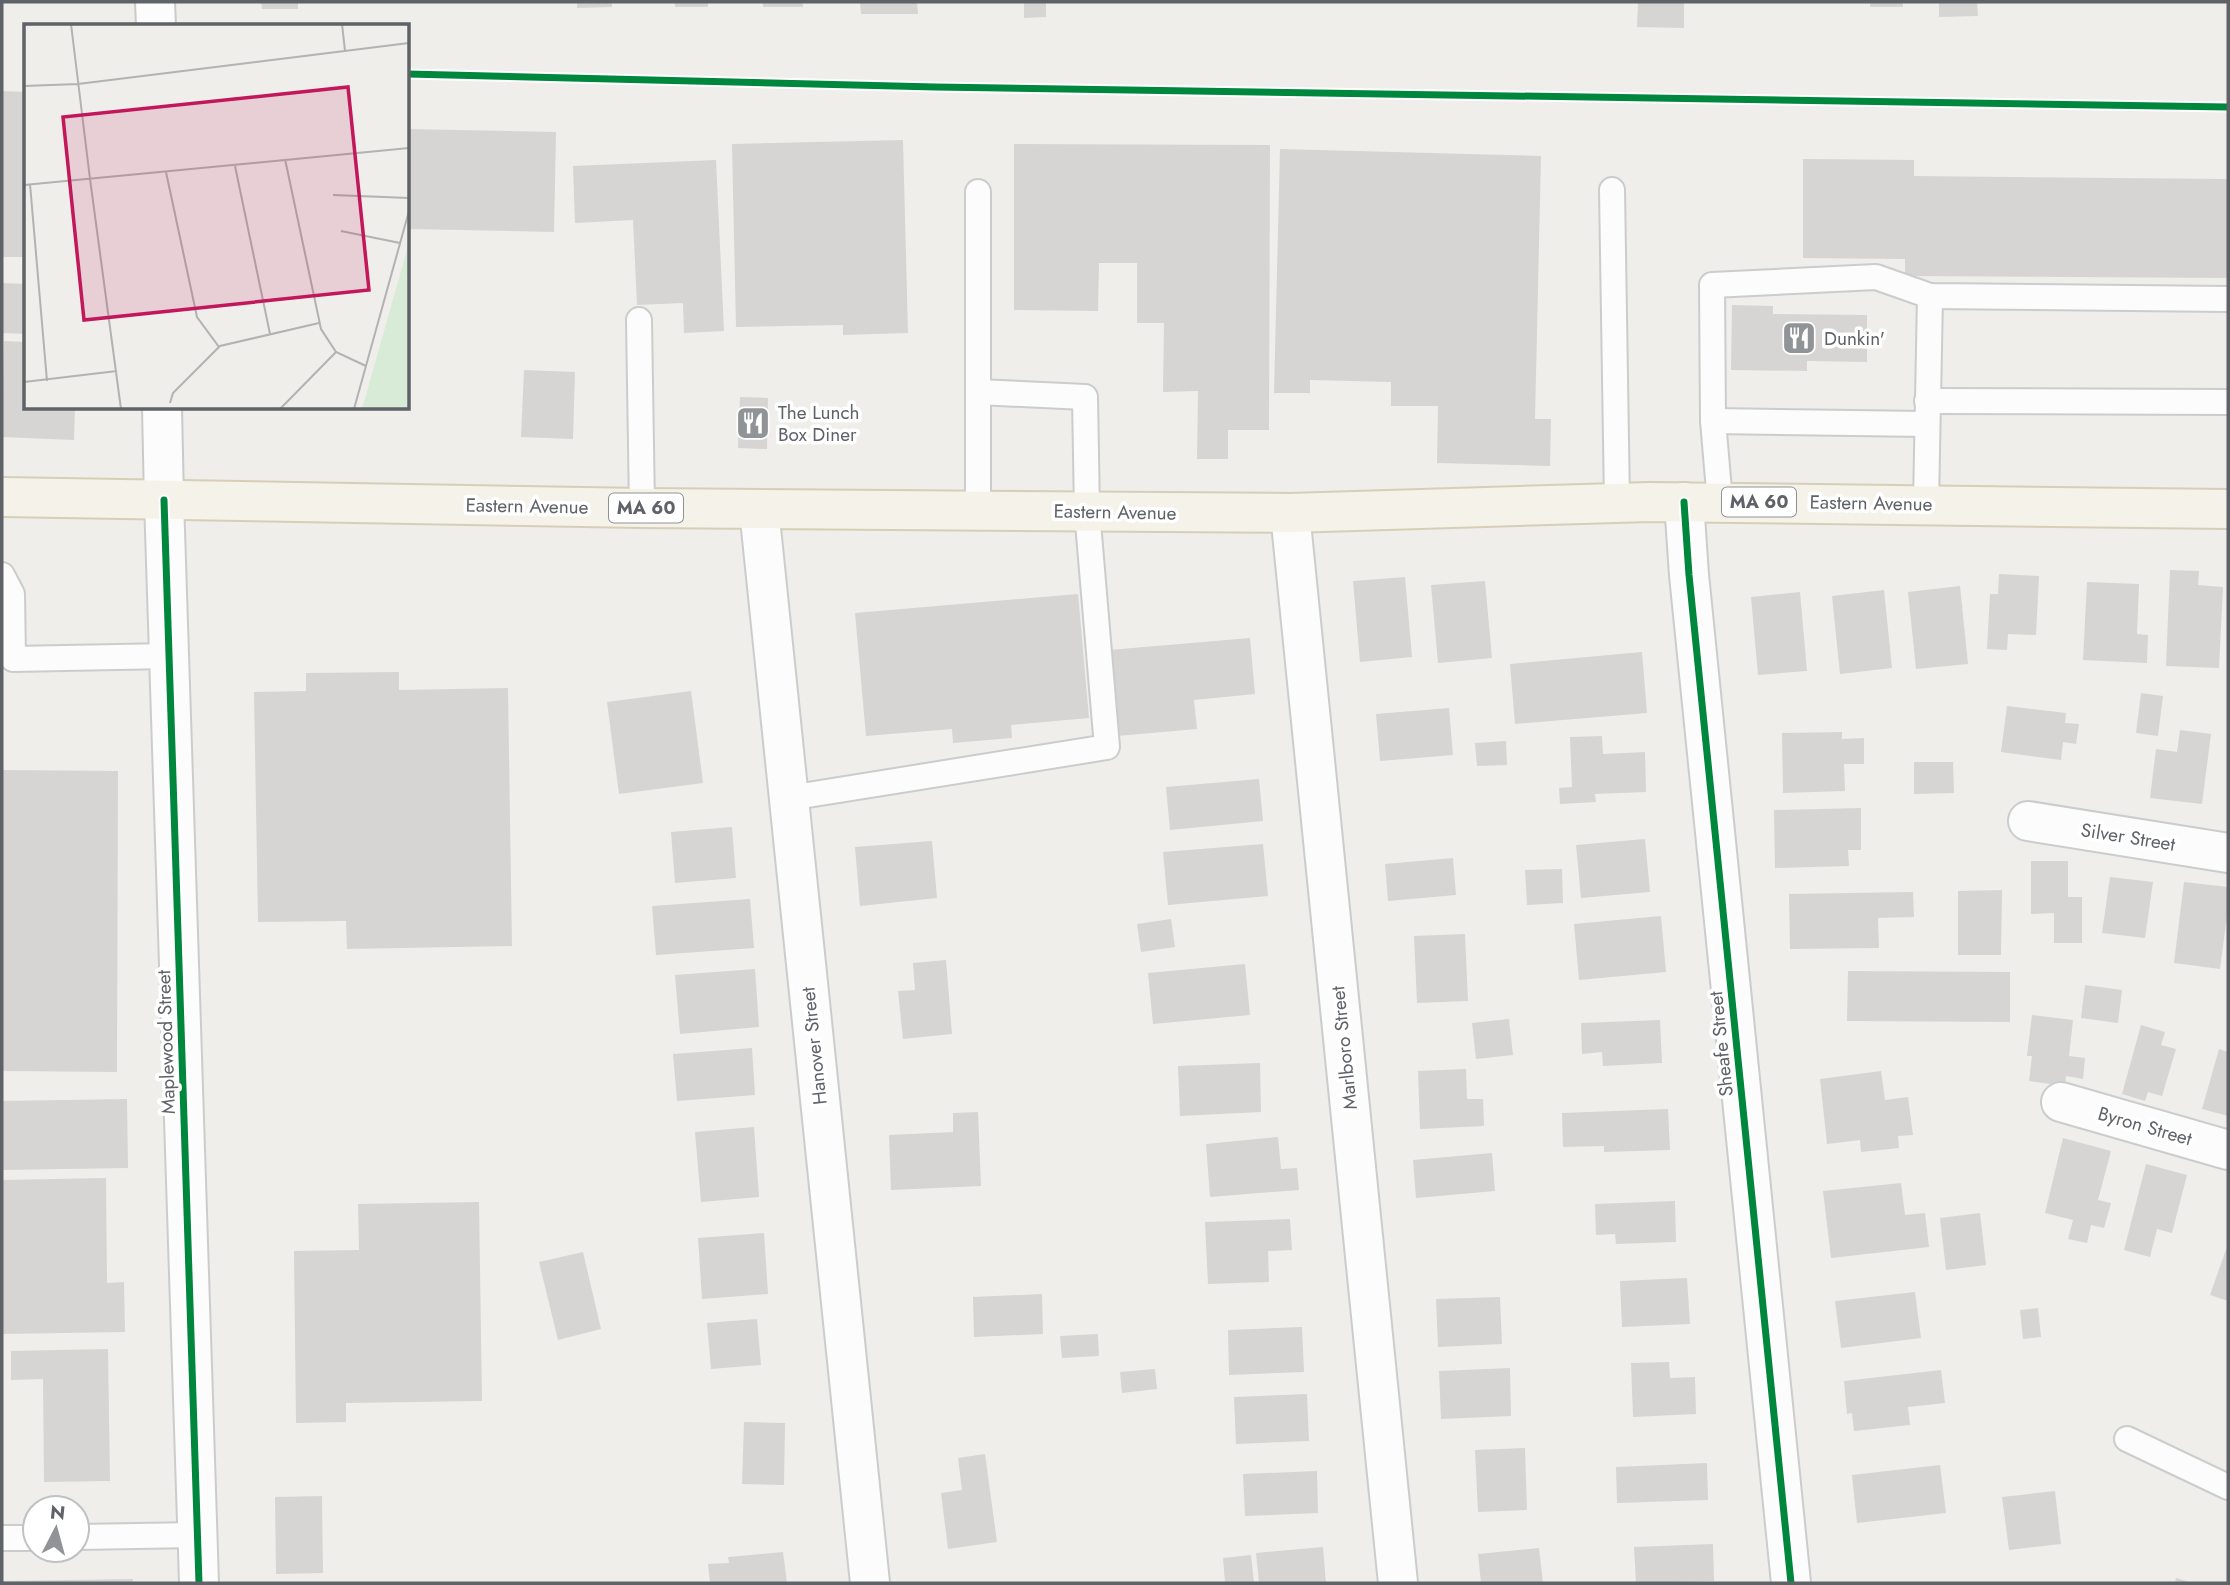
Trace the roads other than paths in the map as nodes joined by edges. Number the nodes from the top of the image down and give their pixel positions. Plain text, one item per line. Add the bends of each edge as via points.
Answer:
1 (155, 2) edge
2 (156, 24) edge
3 (1612, 190) dead end
4 (978, 192) dead end
5 (1930, 296) junction
6 (2228, 299) edge
7 (639, 320) dead end
8 (978, 392) junction
9 (2228, 402) edge
10 (162, 410) edge
11 (1927, 413) junction
12 (1713, 421) junction
13 (2, 497) edge
14 (164, 500) junction
15 (1617, 502) junction
16 (1702, 502) junction
17 (1926, 504) junction
18 (642, 508) junction
19 (759, 509) junction
20 (2228, 509) edge
21 (978, 511) junction
22 (1087, 511) junction
23 (1290, 513) junction
24 (2, 575) edge
25 (169, 656) junction
26 (789, 798) junction
27 (2028, 821) dead end
28 (2228, 853) edge
29 (2061, 1102) dead end
30 (2228, 1150) edge
31 (2127, 1439) dead end
32 (2228, 1487) edge
33 (197, 1535) junction
34 (91, 1537) edge
35 (2, 1538) edge
36 (21, 1538) edge
37 (199, 1583) edge
38 (870, 1583) edge
39 (1398, 1583) edge
40 (1791, 1583) edge

1 - 2 street
3 - 15 lane
4 - 8 lane
5 - 6 lane
5 - 11 lane
5 - 12 lane via 1877,277 1712,285
7 - 18 lane
8 - 21 lane
8 - 22 lane via 1085,397
9 - 11 lane
10 - 14 street, Maplewood Street
11 - 12 lane
11 - 17 lane
12 - 16 lane
13 - 14 main road, Eastern Avenue / MA 60
14 - 18 main road, Eastern Avenue / MA 60
14 - 25 street, Maplewood Street
15 - 16 main road, Eastern Avenue / MA 60
15 - 23 main road, Eastern Avenue / MA 60
16 - 17 main road, Eastern Avenue / MA 60
16 - 40 street, Sheafe Street via 1688,565
17 - 20 main road, Eastern Avenue / MA 60
18 - 19 main road, Eastern Avenue / MA 60
19 - 21 main road, Eastern Avenue / MA 60
19 - 26 street, Hanover Street
21 - 22 main road, Eastern Avenue / MA 60
22 - 23 main road, Eastern Avenue / MA 60
22 - 26 lane via 1107,747
23 - 39 street, Marlboro Street
24 - 25 lane via 12,594 13,659
25 - 33 street, Maplewood Street
26 - 38 street, Hanover Street
27 - 28 street, Silver Street
29 - 30 street, Byron Street
31 - 32 lane
33 - 34 lane
33 - 37 street, Maplewood Street
35 - 36 lane

